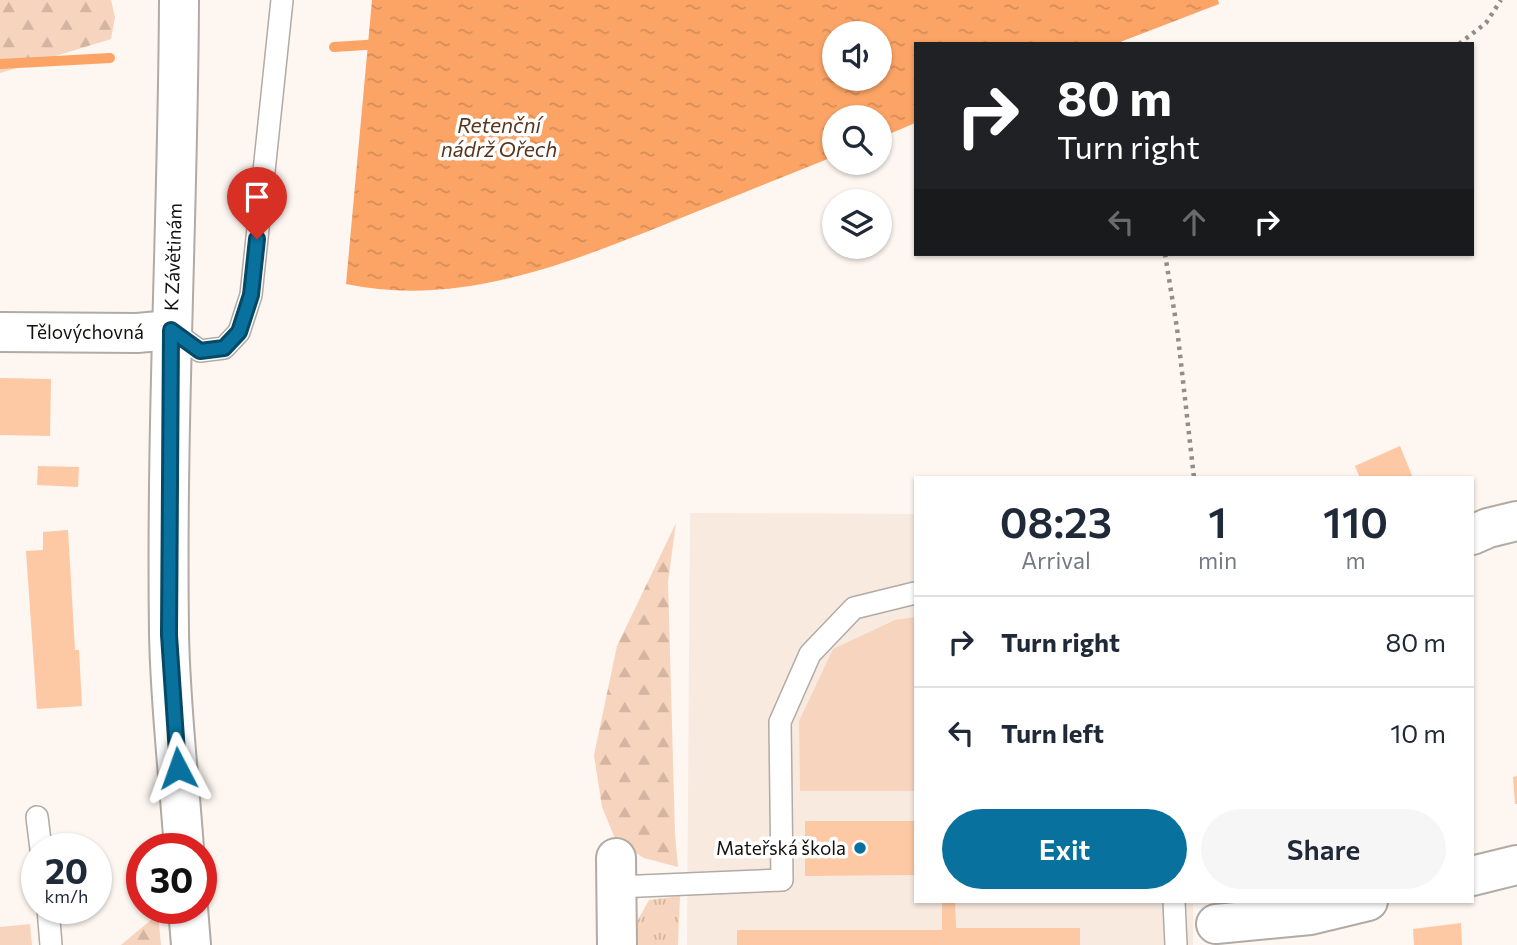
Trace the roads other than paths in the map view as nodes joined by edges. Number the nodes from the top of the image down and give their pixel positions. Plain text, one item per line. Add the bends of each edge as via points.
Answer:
1 (179, 0) edge
2 (282, 0) edge
3 (171, 330) junction
4 (0, 332) edge
5 (1517, 522) edge
6 (1474, 534) edge
7 (914, 593) edge
8 (37, 817) dead end
9 (39, 833) edge
10 (183, 833) edge
11 (1517, 865) edge
12 (617, 873) joint
13 (1474, 876) edge
14 (1174, 903) edge
15 (1360, 903) edge
16 (1215, 923) edge
17 (49, 924) edge
18 (189, 924) edge
19 (51, 945) edge
20 (191, 945) edge
21 (617, 945) edge
22 (1176, 945) edge

1 - 3 street, K Závětinám
2 - 3 lane via 251,295 239,332 224,348 200,351
3 - 4 street, Tělovýchovná
3 - 10 street, K Závětinám via 169,635
5 - 6 street
7 - 12 lane via 854,608 810,654 780,722 782,880
8 - 9 lane
11 - 13 street
12 - 21 street
14 - 22 lane
15 - 16 street via 1310,915
17 - 19 lane
18 - 20 street

